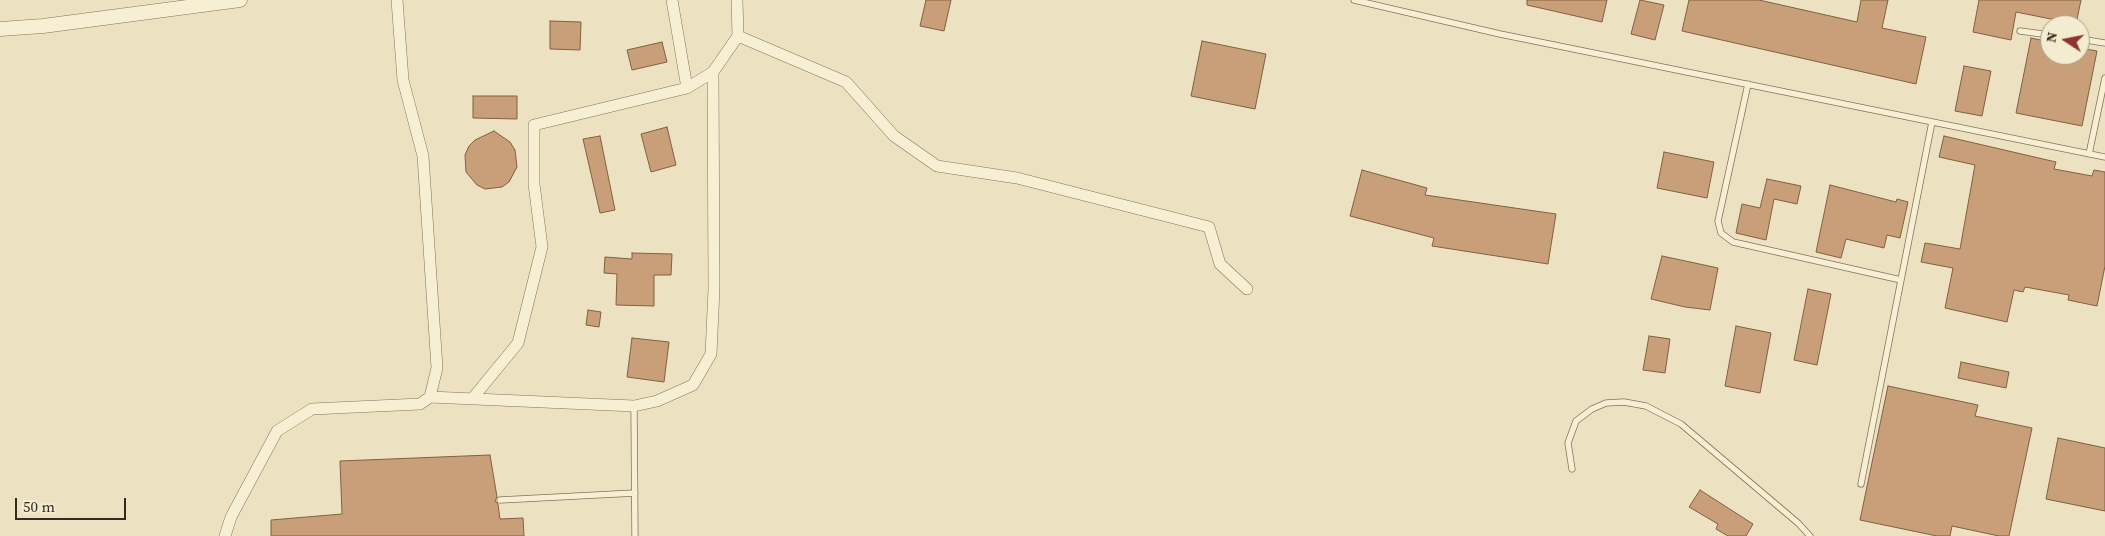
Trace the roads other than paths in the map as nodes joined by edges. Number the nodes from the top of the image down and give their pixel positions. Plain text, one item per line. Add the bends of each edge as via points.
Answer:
1 (240, 0) edge
2 (397, 0) edge
3 (672, 0) edge
4 (737, 0) edge
5 (1354, 0) edge
6 (0, 29) edge
7 (2020, 32) dead end
8 (2040, 34) edge
9 (738, 36) junction
10 (2090, 40) edge
11 (2105, 42) edge
12 (712, 72) junction
13 (2105, 78) edge
14 (1748, 84) junction
15 (687, 88) junction
16 (1932, 122) junction
17 (2089, 154) junction
18 (2105, 157) edge
19 (1901, 280) junction
20 (1247, 289) dead end
21 (430, 397) junction
22 (472, 398) junction
23 (634, 406) junction
24 (1572, 469) dead end
25 (1861, 484) dead end
26 (635, 493) junction
27 (500, 500) dead end
28 (225, 536) edge
29 (635, 536) edge
30 (1810, 536) edge

1 - 6 street
2 - 21 street via 403,80 423,156 437,368
3 - 15 street
4 - 9 street
5 - 14 lane via 1500,34
7 - 8 lane
9 - 12 street
9 - 20 street via 846,82 894,136 937,166 1018,178 1209,227 1220,264
10 - 11 lane
12 - 15 street
12 - 23 street via 714,290 711,354 693,385 657,401
13 - 17 lane
14 - 16 lane
14 - 19 lane via 1718,221 1721,233 1733,242
15 - 22 street via 534,125 534,184 542,247 518,343
16 - 17 lane
16 - 19 lane
17 - 18 lane
19 - 25 lane
21 - 22 street
21 - 28 street via 420,404 312,409 277,431 231,517
22 - 23 street
23 - 26 lane
24 - 30 lane via 1568,443 1576,421 1606,403 1646,406 1681,424
26 - 27 lane
26 - 29 lane

